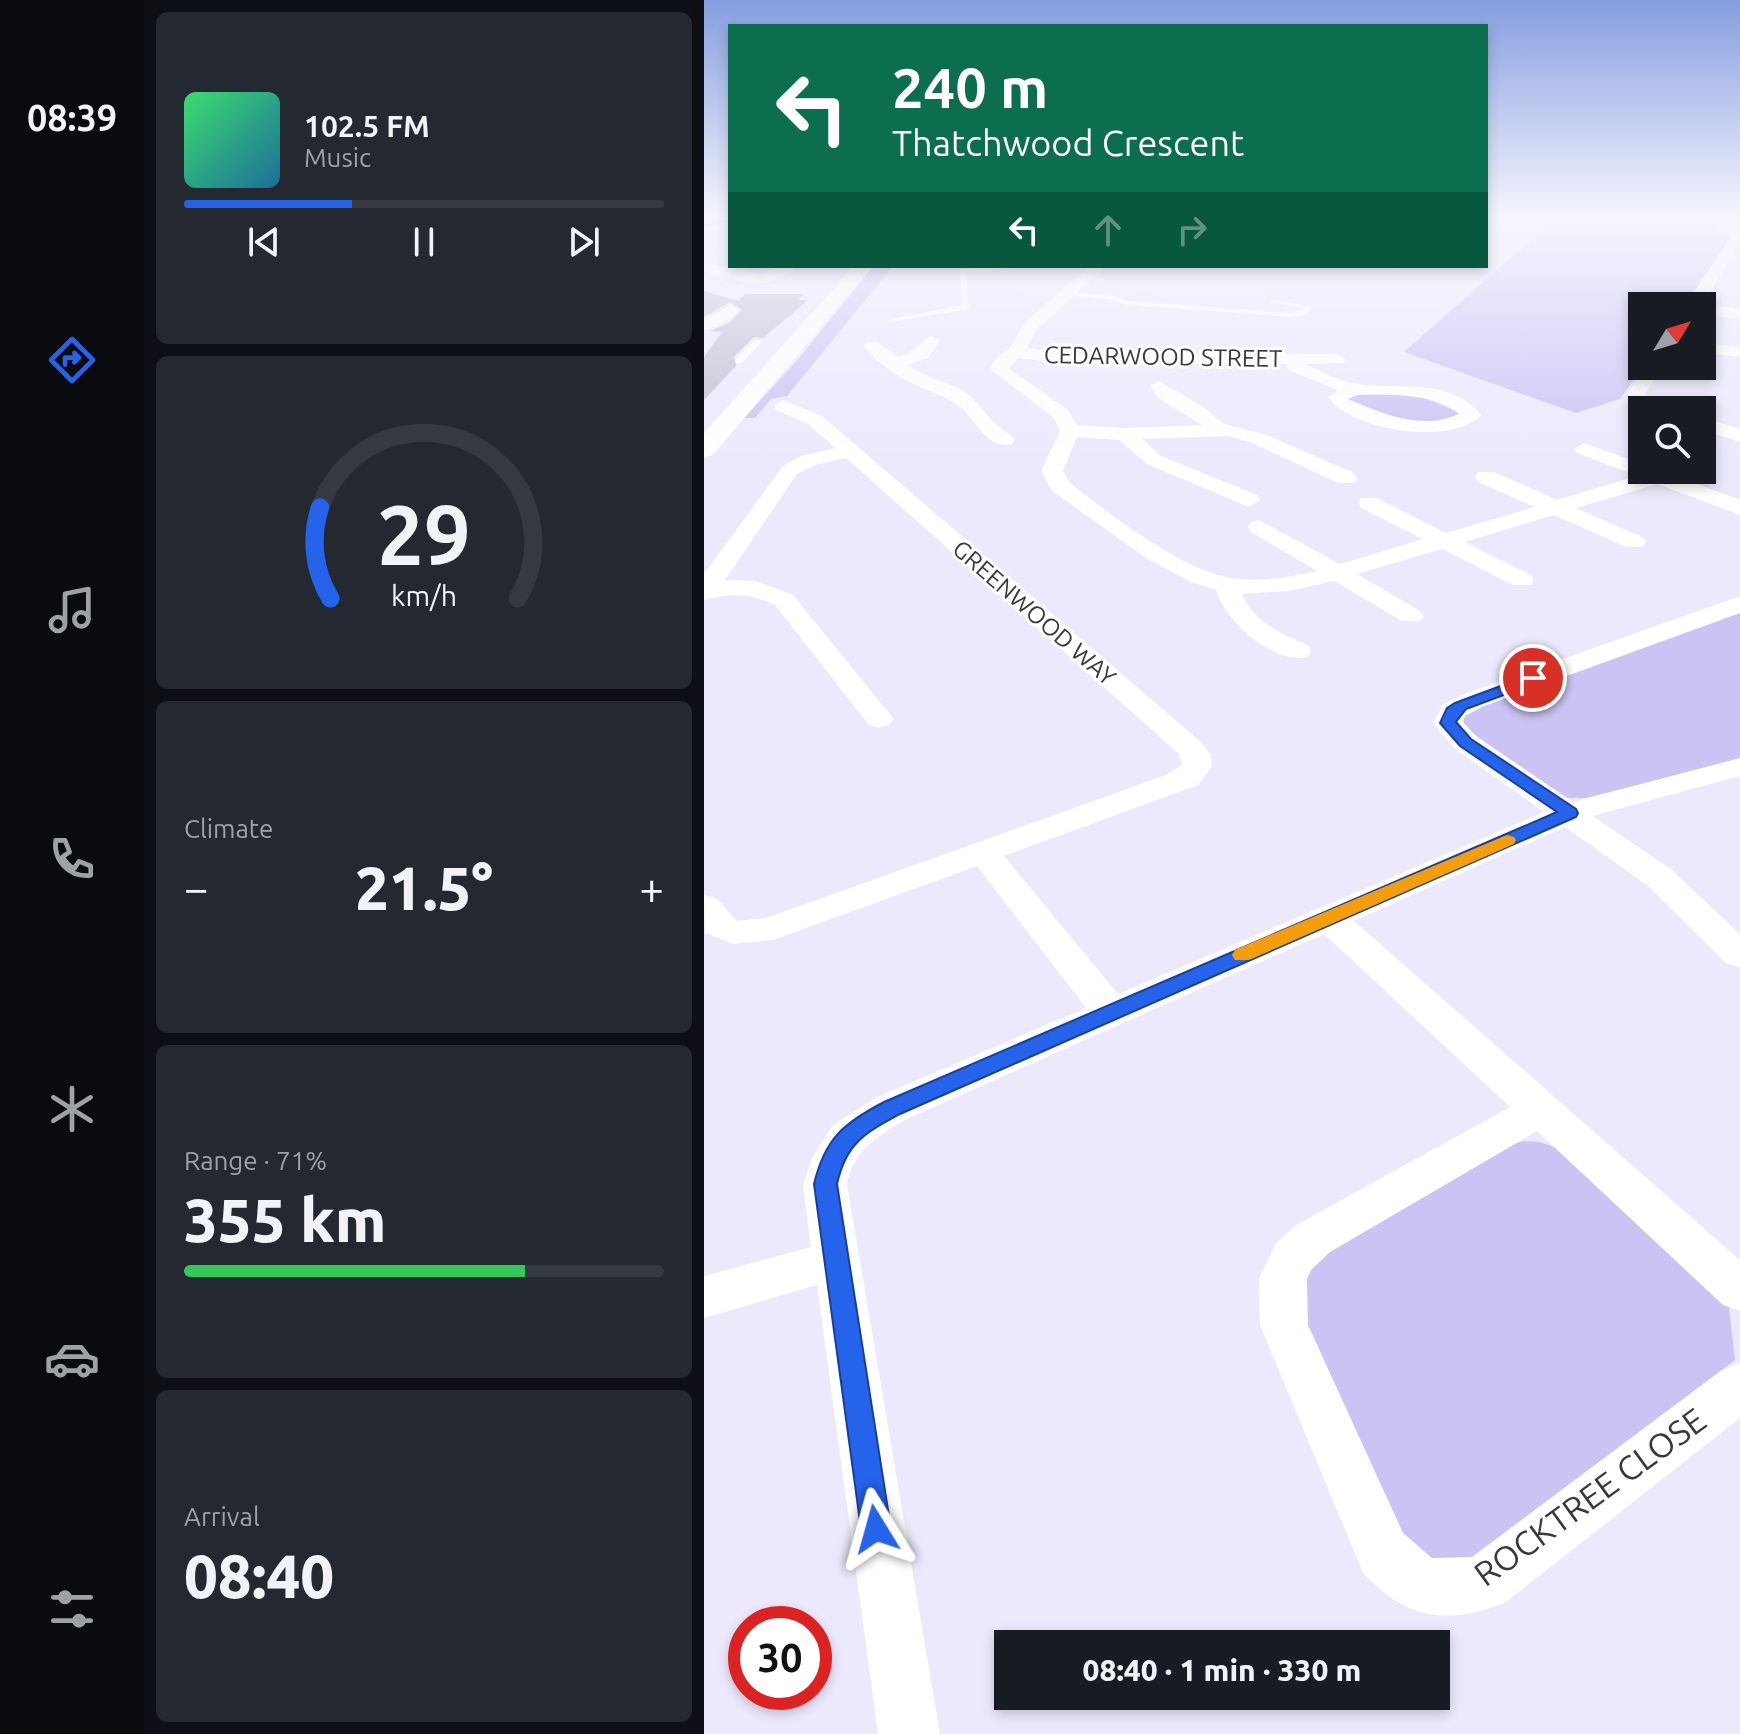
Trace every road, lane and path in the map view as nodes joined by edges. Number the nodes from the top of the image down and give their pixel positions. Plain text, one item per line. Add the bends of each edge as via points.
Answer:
1 (834, 299) edge
2 (965, 299) edge
3 (1062, 299) edge
4 (1114, 299) edge
5 (1273, 302) dead end
6 (731, 310) dead end
7 (1716, 310) edge
8 (1740, 314) edge
9 (891, 320) dead end
10 (704, 325) edge
11 (759, 341) dead end
12 (932, 341) dead end
13 (872, 346) dead end
14 (1716, 349) edge
15 (1016, 352) junction
16 (1740, 352) edge
17 (1277, 359) junction
18 (1337, 359) dead end
19 (739, 361) dead end
20 (896, 363) junction
21 (1007, 377) junction
22 (1159, 386) dead end
23 (1354, 390) junction
24 (955, 394) junction
25 (783, 406) dead end
26 (1217, 428) junction
27 (1716, 428) edge
28 (1070, 431) junction
29 (1124, 434) junction
30 (1740, 436) edge
31 (708, 440) edge
32 (1005, 440) dead end
33 (1584, 449) dead end
34 (849, 451) junction
35 (1628, 466) edge
36 (1486, 477) dead end
37 (1346, 478) dead end
38 (1635, 484) edge
39 (1677, 484) edge
40 (1249, 500) dead end
41 (1369, 503) dead end
42 (1556, 508) junction
43 (1740, 508) edge
44 (1259, 527) dead end
45 (1445, 541) junction
46 (1634, 542) dead end
47 (1338, 573) junction
48 (1522, 580) dead end
49 (1227, 585) junction
50 (706, 589) edge
51 (1740, 604) edge
52 (1411, 616) dead end
53 (1298, 651) dead end
54 (879, 719) dead end
55 (1740, 767) edge
56 (1569, 813) junction
57 (984, 853) junction
58 (704, 906) edge
59 (1329, 918) junction
60 (1740, 955) edge
61 (1110, 1011) junction
62 (1541, 1109) junction
63 (836, 1260) junction
64 (1740, 1290) edge
65 (704, 1297) edge
66 (1740, 1387) edge
67 (909, 1734) edge

1 - 31 main road
2 - 9 lane via 966,307
3 - 15 street, CEDARWOOD STREET via 1030,326
4 - 5 lane via 1292,315 1308,307
6 - 10 street
7 - 8 street
11 - 19 lane
12 - 20 street via 928,351
13 - 20 street
14 - 16 street
15 - 17 street, CEDARWOOD STREET via 1050,358
15 - 21 street via 1002,362
17 - 18 street, CEDARWOOD STREET
17 - 23 street
20 - 24 street via 923,382
21 - 24 street
21 - 28 street via 1061,414
22 - 26 street
23 - 23 street via 1337,400 1402,427 1431,427 1471,415 1416,391
24 - 32 street
25 - 34 street via 815,420
26 - 29 street
26 - 37 street via 1257,438
27 - 30 street
28 - 29 street
28 - 49 street via 1052,471 1060,486 1171,565
29 - 40 street via 1147,456
33 - 35 street
34 - 50 street via 808,460 790,470
34 - 57 street, GREENWOOD WAY via 1196,755 1197,766 1187,778
36 - 42 street
38 - 42 street
39 - 43 street
41 - 45 street
42 - 45 street
42 - 46 street
44 - 47 street
45 - 47 street
45 - 48 street
47 - 49 street via 1278,586
47 - 52 street
49 - 53 street via 1245,618 1271,639
50 - 54 street via 756,588 784,600
51 - 56 street via 1453,711 1448,723 1456,735
55 - 56 street
56 - 59 street
56 - 60 street via 1660,878
57 - 58 street, GREENWOOD WAY via 745,934 724,931
57 - 61 street
59 - 61 street
59 - 62 street
61 - 63 street via 892,1108 853,1131 838,1149 825,1184
62 - 64 street
62 - 66 street, ROCKTREE CLOSE via 1314,1238 1293,1257 1283,1279 1284,1325 1383,1553 1422,1585 1456,1590 1486,1582
63 - 65 street
63 - 67 street

